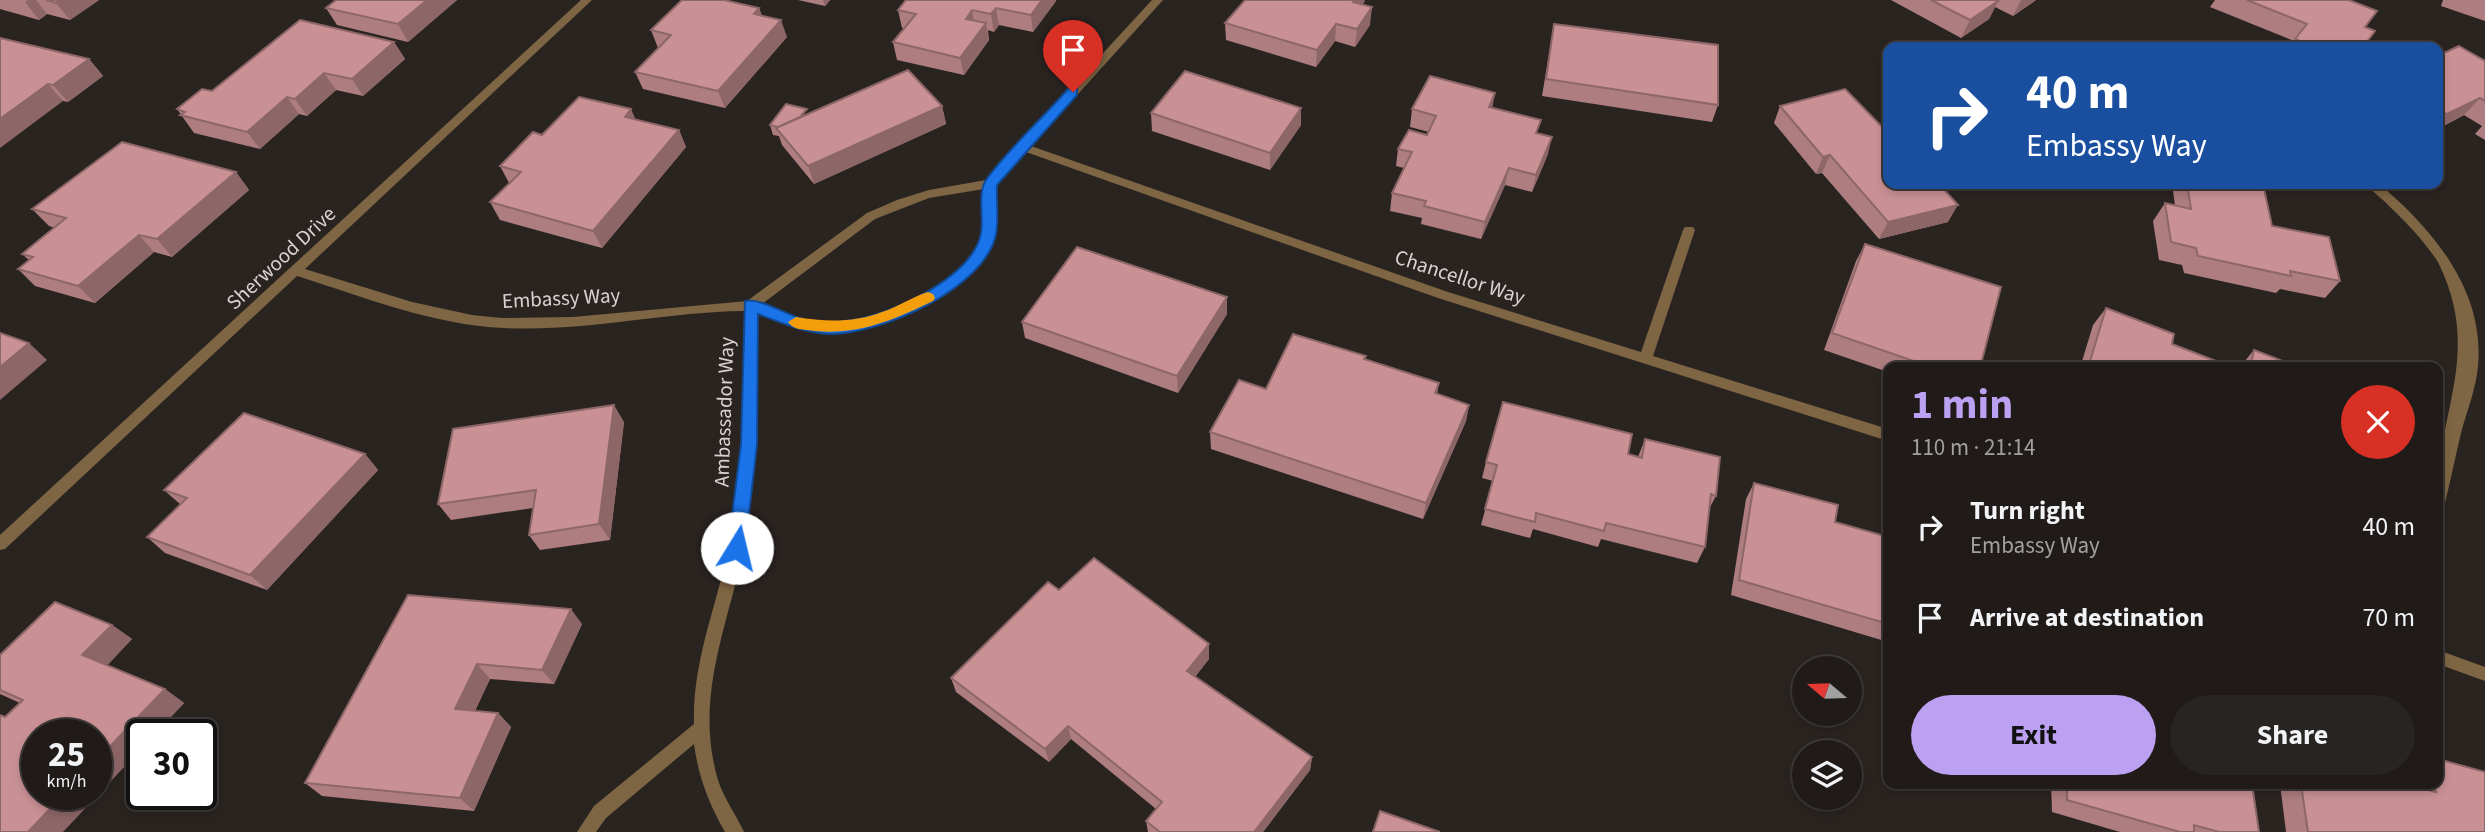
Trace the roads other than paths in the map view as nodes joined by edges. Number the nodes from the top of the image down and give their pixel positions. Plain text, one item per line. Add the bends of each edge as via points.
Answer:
1 (587, 0) edge
2 (1158, 0) edge
3 (1022, 148) junction
4 (990, 184) junction
5 (2377, 189) edge
6 (1689, 230) dead end
7 (295, 271) junction
8 (751, 305) junction
9 (1646, 358) junction
10 (1883, 433) edge
11 (2443, 484) edge
12 (0, 544) edge
13 (2443, 659) edge
14 (2485, 674) edge
15 (702, 727) junction
16 (586, 832) edge
17 (735, 832) edge

1 - 7 street, Sherwood Drive
2 - 3 street
3 - 4 street
3 - 9 street, Chancellor Way via 1335,259
4 - 8 street via 933,191 892,205
4 - 8 street, Embassy Way via 989,235 979,255 963,274 915,305 859,325 831,328 804,326
5 - 11 street via 2412,221 2443,260 2469,320 2473,355 2468,387
6 - 9 street
7 - 8 street, Embassy Way via 486,323 532,324
7 - 12 street, Sherwood Drive
8 - 15 street, Ambassador Way via 749,444 741,524 714,635
9 - 10 street, Chancellor Way
13 - 14 street
15 - 16 street via 600,812
15 - 17 street, Ambassador Way via 708,774

